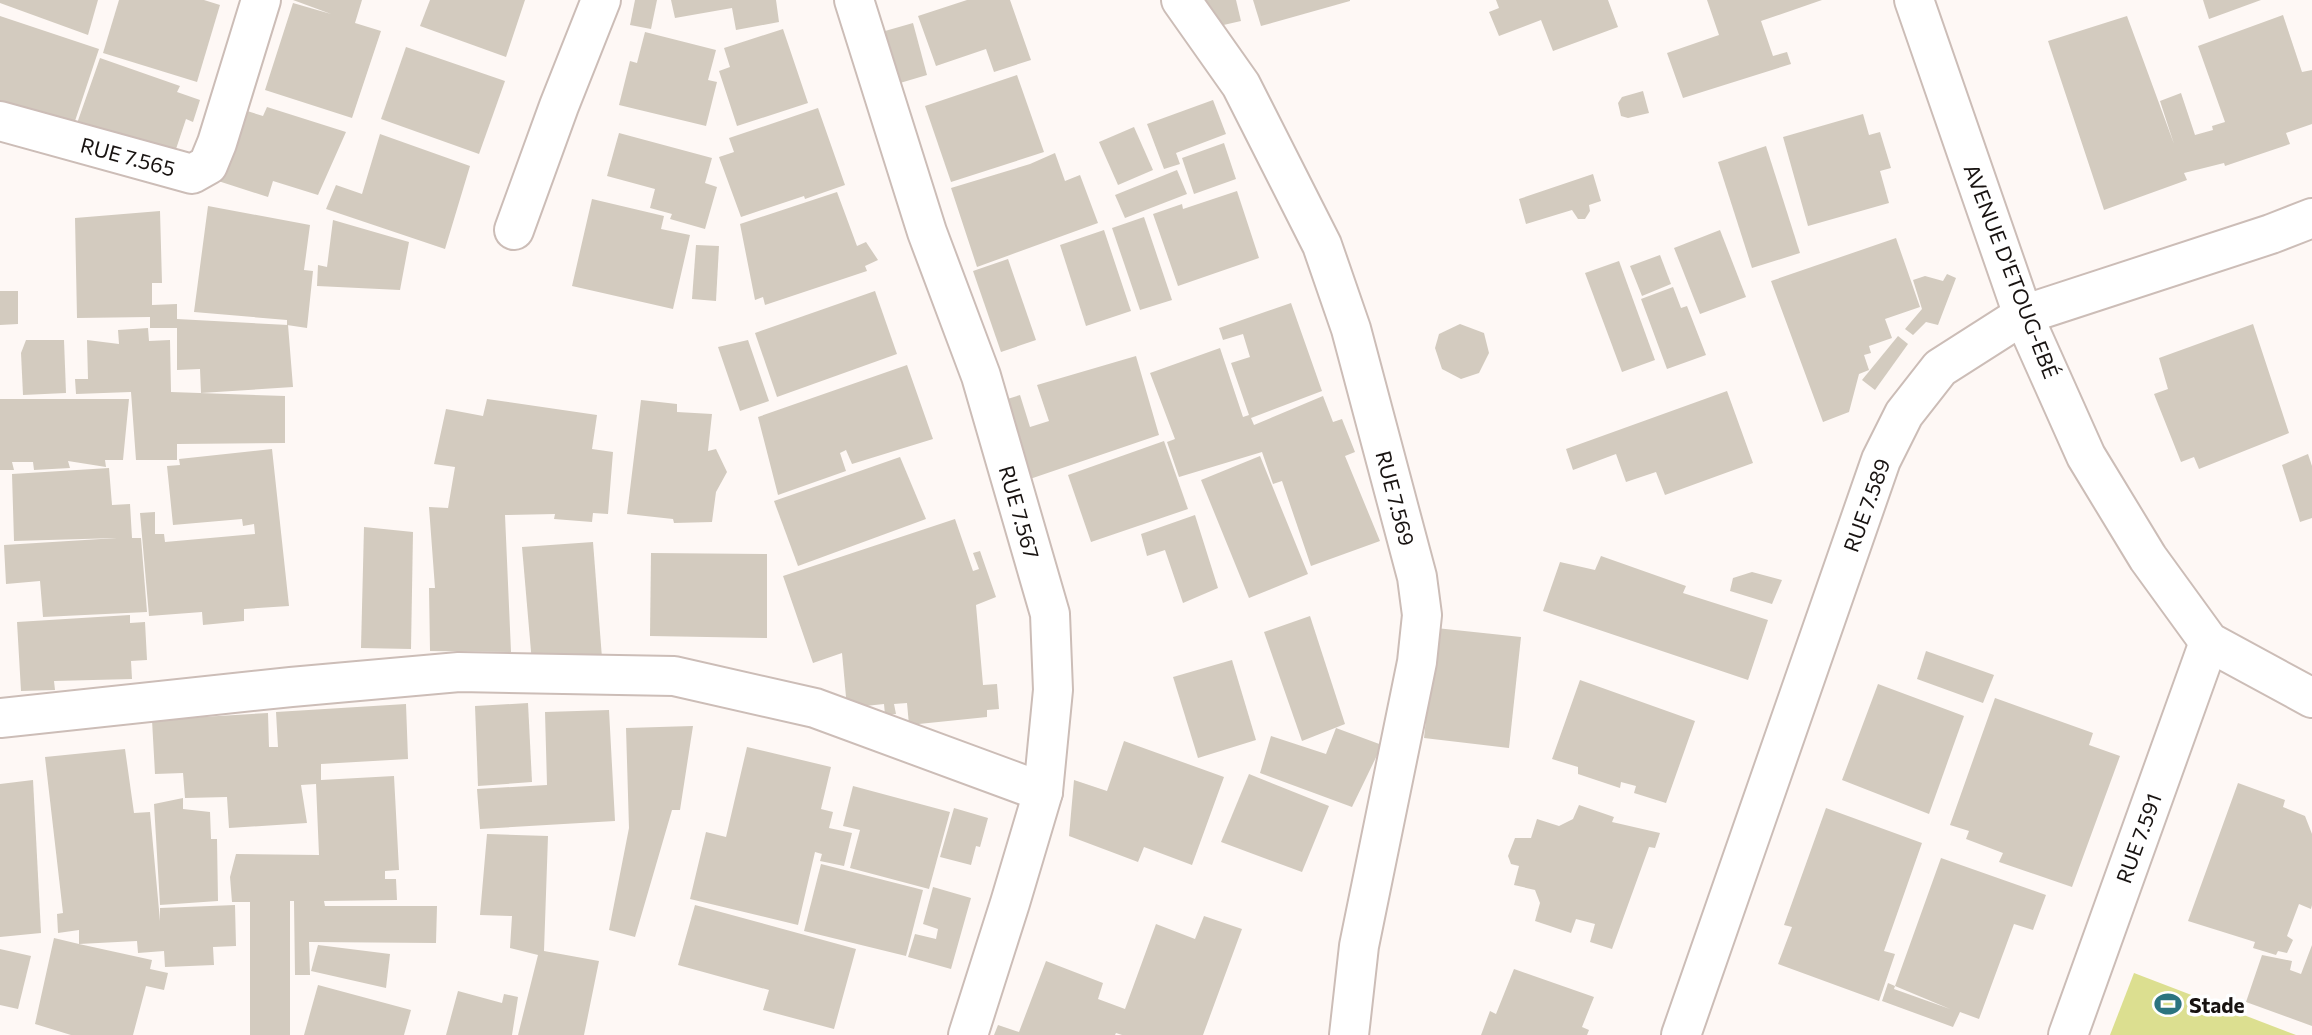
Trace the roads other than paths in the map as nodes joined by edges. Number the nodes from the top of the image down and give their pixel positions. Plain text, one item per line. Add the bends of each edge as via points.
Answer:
1 (261, 0) edge
2 (601, 0) edge
3 (854, 0) edge
4 (1181, 0) edge
5 (1914, 0) edge
6 (0, 121) edge
7 (2312, 218) edge
8 (514, 230) dead end
9 (2024, 315) junction
10 (2209, 642) junction
11 (2312, 698) edge
12 (0, 718) edge
13 (1043, 792) junction
14 (968, 1035) edge
15 (1349, 1035) edge
16 (1681, 1035) edge
17 (2068, 1035) edge

1 - 6 street, RUE 7.565 via 217,143 208,165 192,174
2 - 8 street
3 - 13 street, RUE 7.567 via 928,232 981,376 1050,614 1053,690
4 - 15 street, RUE 7.569 via 1241,85 1322,245 1351,329 1417,577 1422,615 1417,662 1359,946
5 - 9 street, AVENUE D'ETOUG-EBÉ
7 - 9 street, RUE 7.589
9 - 10 street, AVENUE D'ETOUG-EBÉ via 2086,456 2148,558
9 - 16 street, RUE 7.589 via 1941,368 1905,414 1881,460
10 - 11 street, AVENUE D'ETOUG-EBÉ
10 - 17 street, RUE 7.591
12 - 13 street via 459,672 674,676 815,709
13 - 14 street, RUE 7.567

